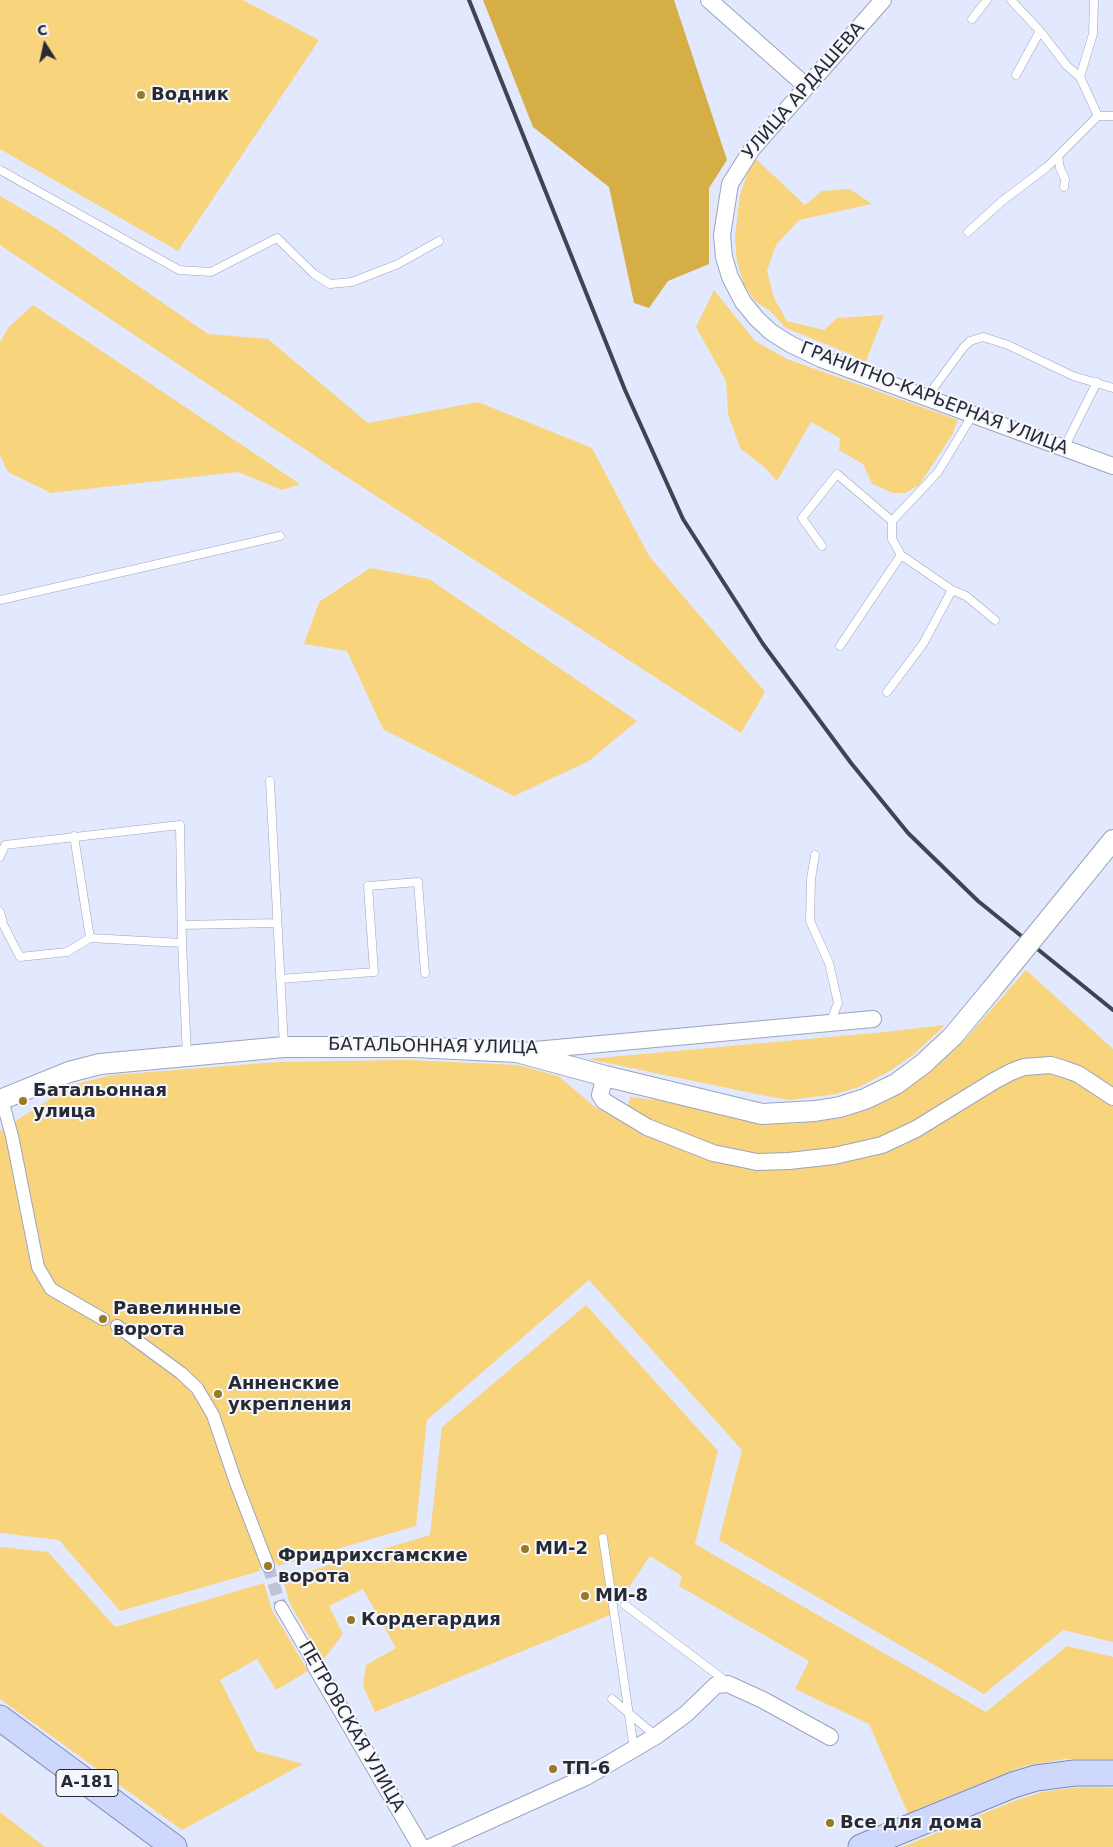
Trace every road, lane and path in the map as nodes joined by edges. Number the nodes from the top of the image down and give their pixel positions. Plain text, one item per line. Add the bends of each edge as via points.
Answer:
1 (709, 0) edge
2 (883, 0) edge
3 (987, 0) edge
4 (1011, 0) edge
5 (1094, 0) edge
6 (972, 19) dead end
7 (1040, 31) junction
8 (1016, 75) dead end
9 (1080, 77) junction
10 (806, 86) junction
11 (1098, 116) junction
12 (1113, 116) edge
13 (1058, 157) junction
14 (0, 170) edge
15 (730, 184) joint
16 (1064, 187) dead end
17 (968, 232) dead end
18 (439, 241) dead end
19 (1096, 382) junction
20 (1113, 388) edge
21 (927, 397) junction
22 (973, 414) junction
23 (1064, 448) junction
24 (1113, 466) edge
25 (892, 520) junction
26 (280, 536) dead end
27 (822, 546) dead end
28 (901, 555) junction
29 (952, 590) junction
30 (0, 600) edge
31 (995, 620) dead end
32 (840, 646) dead end
33 (887, 692) dead end
34 (270, 781) dead end
35 (74, 836) junction
36 (1113, 840) edge
37 (815, 855) dead end
38 (0, 857) edge
39 (0, 912) edge
40 (277, 923) junction
41 (182, 925) junction
42 (90, 938) junction
43 (182, 943) junction
44 (425, 973) dead end
45 (280, 979) junction
46 (872, 1019) dead end
47 (830, 1023) junction
48 (284, 1047) junction
49 (517, 1052) junction
50 (187, 1056) junction
51 (605, 1076) junction
52 (1, 1097) edge
53 (1113, 1097) edge
54 (103, 1319) dead end
55 (117, 1326) dead end
56 (603, 1538) dead end
57 (268, 1566) tunnel mouth
58 (625, 1605) dead end
59 (281, 1607) tunnel mouth
60 (316, 1665) joint
61 (728, 1684) junction
62 (612, 1699) dead end
63 (628, 1712) junction
64 (2, 1725) edge
65 (656, 1736) junction
66 (830, 1738) dead end
67 (634, 1749) junction
68 (1113, 1773) edge
69 (174, 1847) edge
70 (421, 1847) edge
71 (432, 1847) edge
72 (862, 1847) edge

1 - 10 street
2 - 10 street, УЛИЦА АРДАШЕВА
3 - 6 lane
4 - 7 lane
5 - 9 lane via 1093,34
7 - 8 lane
7 - 9 lane via 1067,66
9 - 11 lane
10 - 15 street, УЛИЦА АРДАШЕВА via 752,149
11 - 12 lane
11 - 13 lane
13 - 16 lane via 1065,179
13 - 17 lane
14 - 18 lane via 179,270 211,272 277,238 314,274 330,284 352,282 398,264
15 - 21 street, ГРАНИТНО-КАРЬЕРНАЯ УЛИЦА via 722,235 724,256 743,302 757,319 771,332 822,359
19 - 20 lane
19 - 21 lane via 1073,376 1008,345 983,337 962,348
19 - 23 lane
21 - 22 street, ГРАНИТНО-КАРЬЕРНАЯ УЛИЦА
22 - 23 street, ГРАНИТНО-КАРЬЕРНАЯ УЛИЦА
22 - 25 lane via 938,472
23 - 24 street, ГРАНИТНО-КАРЬЕРНАЯ УЛИЦА
25 - 27 lane via 837,474 802,518
25 - 28 lane via 892,539
26 - 30 lane
28 - 29 lane
28 - 32 lane
29 - 31 lane via 966,596
29 - 33 lane via 923,644
34 - 40 lane
35 - 38 lane via 5,845
35 - 41 lane via 180,825
35 - 42 lane
36 - 51 street, bridge via 953,1036 896,1084 864,1099 815,1111 762,1114
37 - 47 lane via 810,921 829,963 838,1003
39 - 42 lane via 2,924 20,957 67,952
40 - 41 lane
40 - 45 lane
41 - 43 lane
42 - 43 lane
43 - 50 lane
44 - 45 lane via 418,882 368,886 374,972
45 - 48 lane
46 - 47 street, БАТАЛЬОННАЯ УЛИЦА
47 - 49 street, БАТАЛЬОННАЯ УЛИЦА
48 - 49 street, БАТАЛЬОННАЯ УЛИЦА via 414,1047
48 - 50 street, БАТАЛЬОННАЯ УЛИЦА
49 - 51 street
50 - 52 street, БАТАЛЬОННАЯ УЛИЦА via 100,1064
51 - 53 street via 600,1095 604,1101 647,1127 713,1153 757,1162 834,1156 882,1145 1024,1067 1064,1069 1085,1078
52 - 54 street via 38,1267 51,1289
55 - 57 street via 182,1373 197,1388 214,1415
56 - 63 lane
58 - 61 lane
59 - 60 street, ПЕТРОВСКАЯ УЛИЦА
60 - 70 street, ПЕТРОВСКАЯ УЛИЦА
61 - 65 street via 716,1685 686,1714
61 - 66 street
62 - 63 lane
63 - 65 lane
63 - 67 lane
64 - 69 main road, А-181
65 - 67 street
67 - 71 street via 586,1777
68 - 72 main road via 1036,1778

